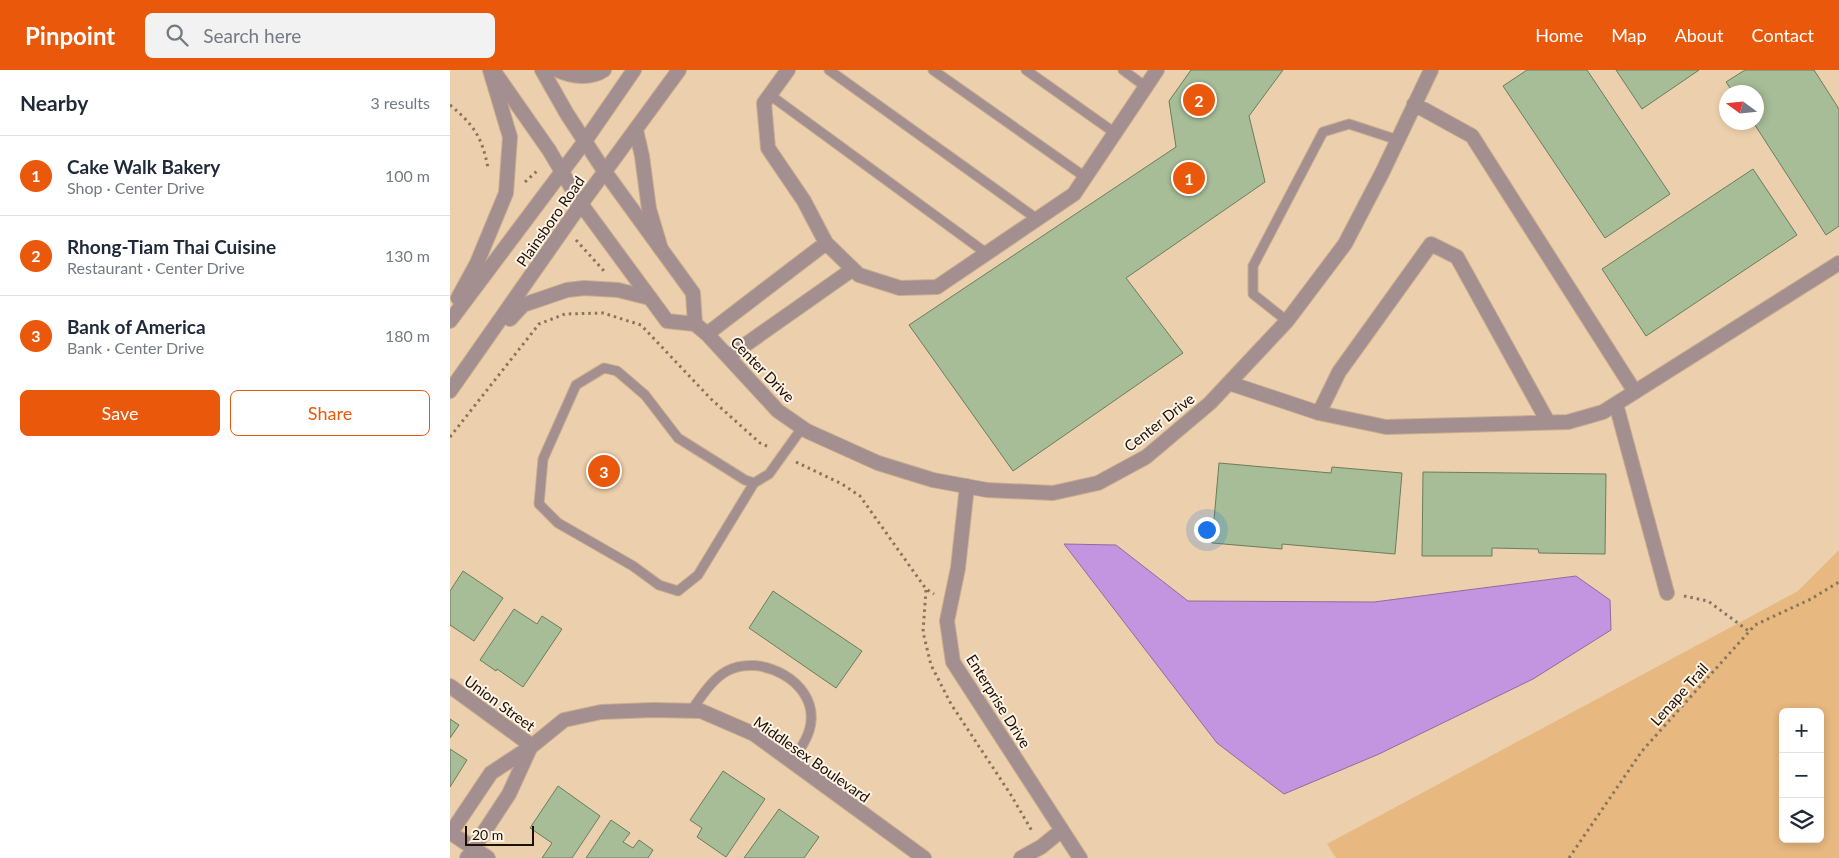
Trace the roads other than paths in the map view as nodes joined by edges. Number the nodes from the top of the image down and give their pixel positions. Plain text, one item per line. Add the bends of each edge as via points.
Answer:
1 (491, 70) edge
2 (542, 70) edge
3 (558, 70) edge
4 (604, 70) edge
5 (634, 70) edge
6 (679, 70) edge
7 (788, 70) edge
8 (829, 70) edge
9 (933, 70) edge
10 (1026, 70) edge
11 (1123, 70) edge
12 (1157, 70) edge
13 (1431, 70) edge
14 (1146, 87) junction
15 (770, 95) junction
16 (1414, 104) junction
17 (636, 130) junction
18 (1115, 133) junction
19 (1398, 140) junction
20 (585, 141) junction
21 (562, 171) junction
22 (605, 172) junction
23 (1085, 177) junction
24 (581, 204) junction
25 (1037, 219) junction
26 (826, 243) junction
27 (662, 249) junction
28 (986, 253) junction
29 (1839, 263) edge
30 (853, 269) junction
31 (650, 298) junction
32 (450, 314) edge
33 (1287, 321) junction
34 (450, 322) edge
35 (694, 324) junction
36 (707, 334) junction
37 (483, 346) junction
38 (728, 357) junction
39 (1229, 383) junction
40 (450, 391) edge
41 (1635, 392) junction
42 (1616, 404) junction
43 (1319, 414) junction
44 (1548, 422) junction
45 (802, 428) junction
46 (754, 483) junction
47 (967, 486) junction
48 (1667, 593) road end
49 (450, 686) edge
50 (691, 711) junction
51 (532, 746) junction
52 (792, 762) junction
53 (1062, 830) junction
54 (450, 834) edge
55 (471, 853) edge
56 (488, 858) edge
57 (924, 858) edge
58 (1021, 858) edge
59 (1080, 858) edge

1 - 21 street
1 - 32 street via 510,137 506,194 477,263
2 - 20 street
3 - 4 street via 578,76 595,76
5 - 20 street, Plainsboro Road
6 - 17 street, Plainsboro Road
7 - 15 street
8 - 25 lane
9 - 23 lane
10 - 18 lane
11 - 14 lane
12 - 14 street
13 - 16 street, Center Drive
14 - 18 street
15 - 26 street via 764,103 768,148 804,201
15 - 28 lane
16 - 19 street, Center Drive
16 - 41 street via 1472,136
17 - 22 street, Plainsboro Road
17 - 27 street via 649,210
18 - 23 street
19 - 33 street, Center Drive via 1345,244
19 - 33 lane via 1348,124 1323,132 1252,266 1253,294
20 - 21 street, Plainsboro Road
20 - 22 street
21 - 24 street
21 - 34 street, Plainsboro Road
22 - 24 street, Plainsboro Road
22 - 27 street
23 - 25 street via 1074,194
24 - 31 street
24 - 37 street, Plainsboro Road
25 - 28 street
26 - 30 street
26 - 36 street
27 - 35 street via 693,293
28 - 30 street via 937,286 900,288 860,275
29 - 41 street
30 - 38 street
31 - 35 street via 667,321
31 - 37 street via 618,290 567,290 523,306
33 - 39 street, Center Drive
35 - 36 street, Center Drive
36 - 38 street, Center Drive
37 - 40 street, Plainsboro Road
38 - 45 street, Center Drive via 778,411
39 - 43 street
39 - 47 street, Center Drive via 1146,457 1098,483 1052,493
41 - 42 street
42 - 44 street via 1603,412 1568,422
42 - 48 street
43 - 44 street via 1386,427
43 - 44 street via 1339,372 1431,244 1457,257
45 - 46 lane via 769,474
45 - 47 street, Center Drive via 878,463 933,480
46 - 46 lane via 678,438 645,395 617,371 604,368 576,385 542,459 539,504 558,523 633,566 659,585 678,591 698,575
47 - 53 street, Enterprise Drive via 958,568 947,621 954,662
49 - 51 street, Union Street
50 - 51 street, Middlesex Boulevard via 602,712 573,718 564,720
50 - 52 street, Middlesex Boulevard via 701,711 754,734
50 - 52 lane via 726,671 753,665 770,668 800,689 810,705 812,720 809,734
51 - 54 street, Middlesex Boulevard via 491,773
51 - 55 street, Middlesex Boulevard via 509,794
52 - 57 street, Middlesex Boulevard
53 - 58 street
53 - 59 street, Enterprise Drive
54 - 55 street
55 - 56 street

